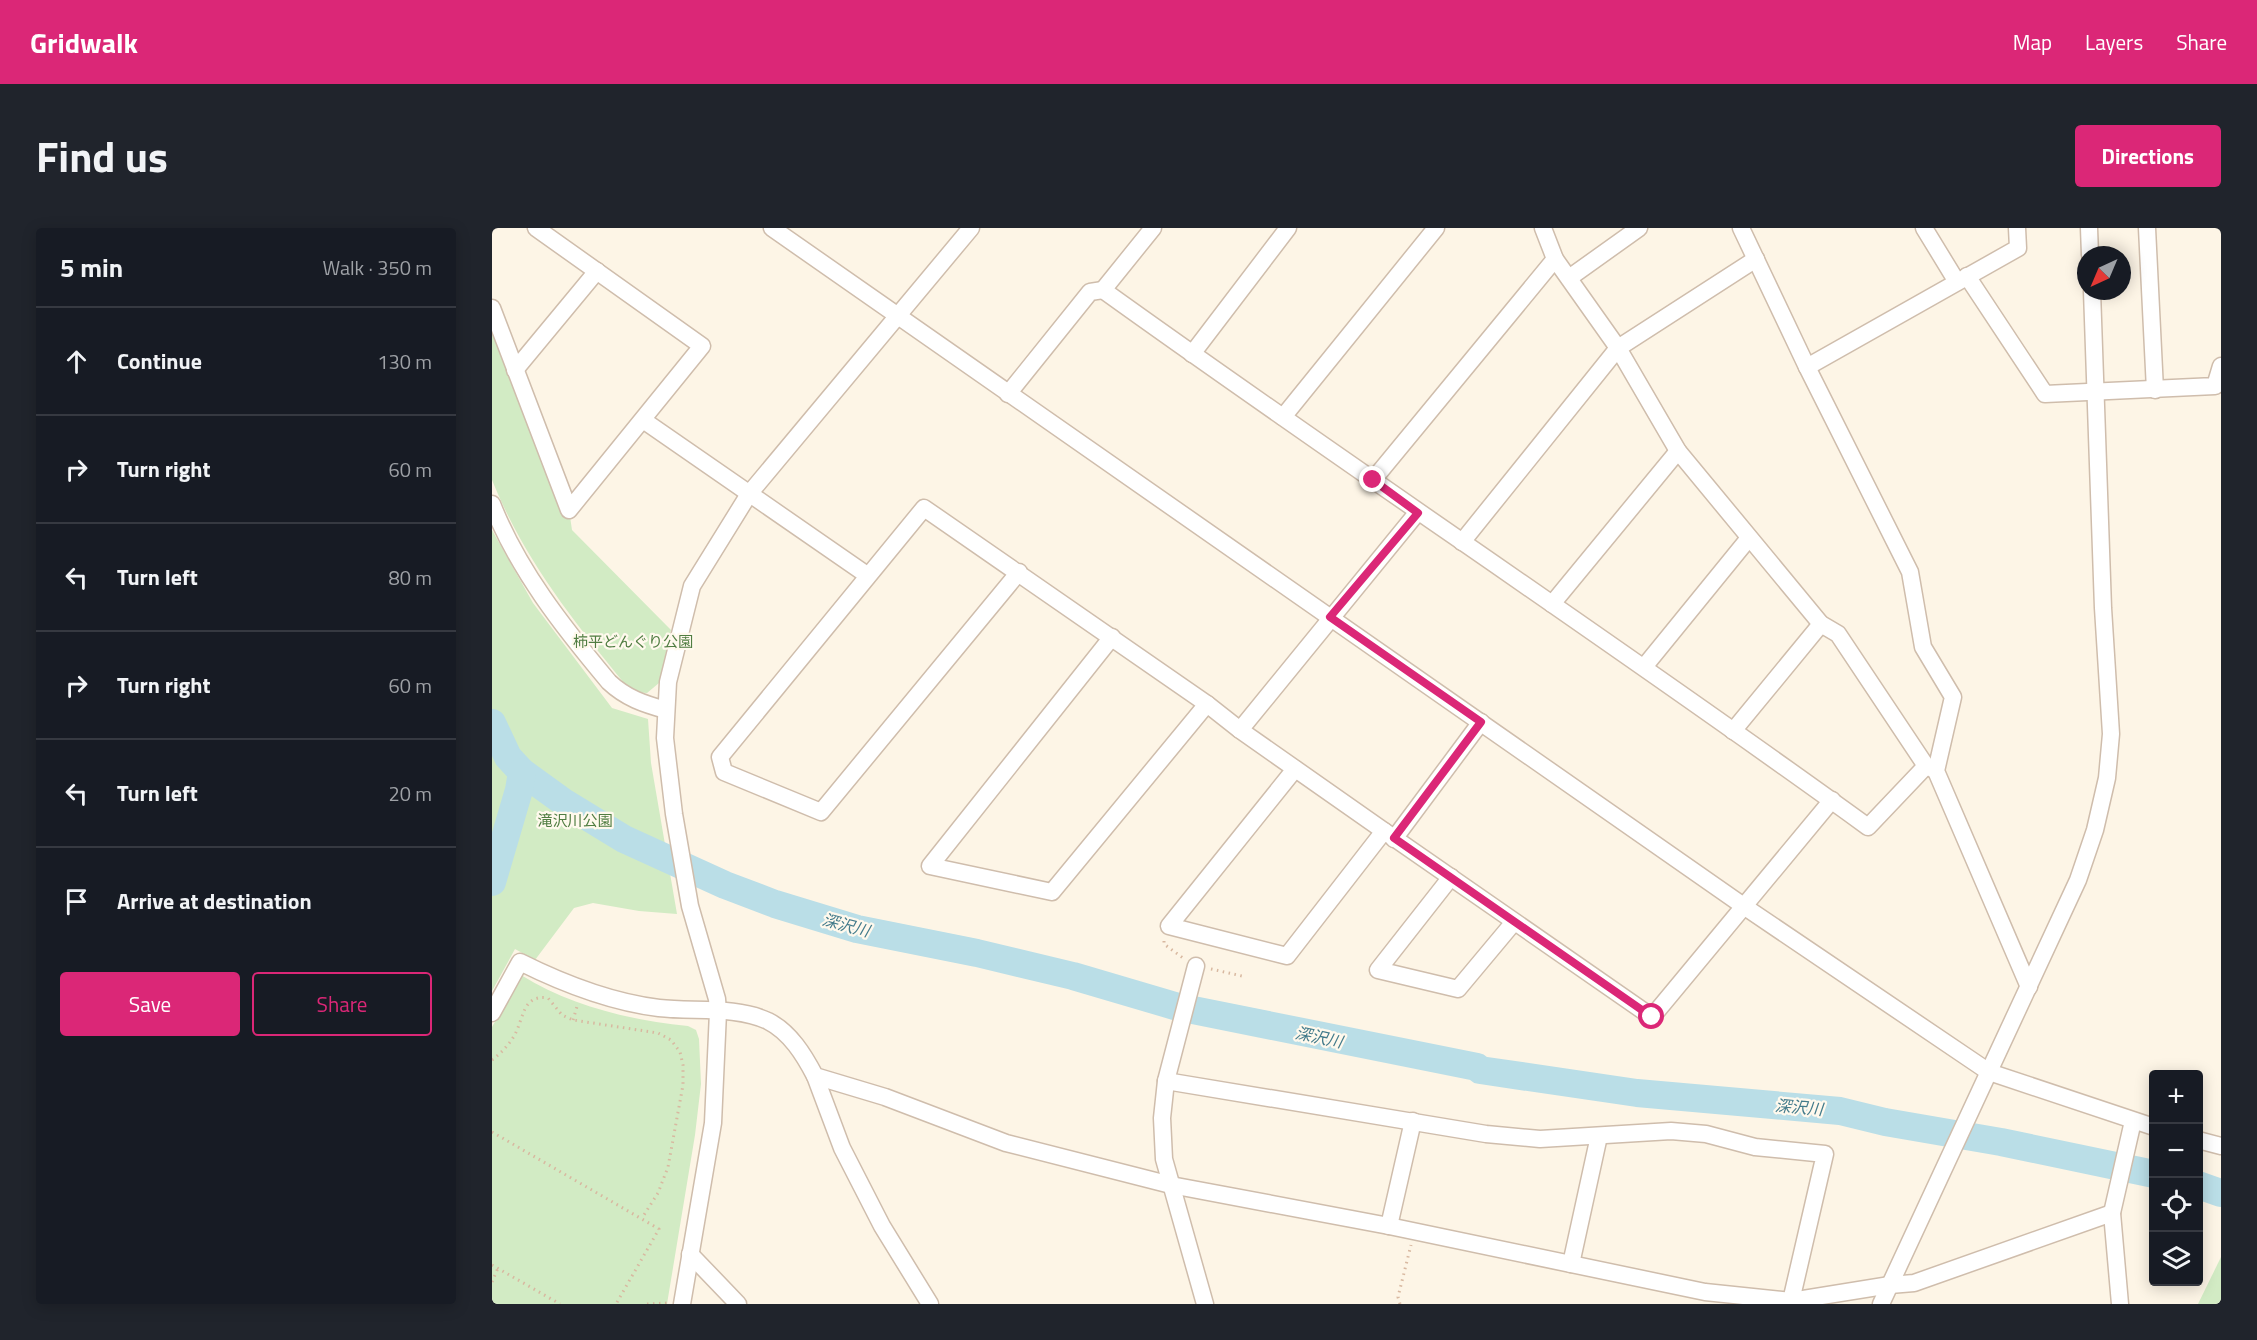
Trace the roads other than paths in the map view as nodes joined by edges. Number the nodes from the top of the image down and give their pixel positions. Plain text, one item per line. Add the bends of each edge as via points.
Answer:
1 (536, 228) edge
2 (772, 228) edge
3 (971, 228) edge
4 (1153, 228) edge
5 (1288, 228) edge
6 (1436, 228) edge
7 (1543, 228) edge
8 (1639, 228) edge
9 (1741, 228) edge
10 (1924, 228) edge
11 (2017, 228) edge
12 (2089, 228) edge
13 (2147, 228) edge
14 (2090, 246) edge
15 (1555, 259) junction
16 (1756, 259) junction
17 (597, 271) junction
18 (1569, 278) junction
19 (1962, 279) junction
20 (1103, 290) junction
21 (2092, 300) edge
22 (492, 308) edge
23 (899, 316) junction
24 (1618, 348) junction
25 (1192, 354) junction
26 (2221, 366) edge
27 (1807, 367) junction
28 (515, 370) junction
29 (2155, 390) junction
30 (2096, 393) junction
31 (1008, 394) junction
32 (1283, 417) junction
33 (643, 420) junction
34 (1678, 451) junction
35 (1373, 480) junction
36 (748, 494) junction
37 (492, 504) edge
38 (1418, 513) junction
39 (1749, 538) junction
40 (1462, 542) junction
41 (1019, 572) junction
42 (867, 575) junction
43 (1552, 604) junction
44 (1330, 617) junction
45 (1821, 624) junction
46 (1112, 637) junction
47 (1644, 667) junction
48 (1207, 704) junction
49 (666, 710) junction
50 (1481, 722) junction
51 (1239, 730) junction
52 (1733, 731) junction
53 (1931, 768) junction
54 (1295, 769) junction
55 (1832, 800) junction
56 (1389, 835) junction
57 (1450, 877) junction
58 (1745, 908) junction
59 (1514, 922) junction
60 (1196, 966) dead end
61 (2029, 987) junction
62 (718, 1012) junction
63 (492, 1013) edge
64 (1989, 1072) junction
65 (815, 1076) junction
66 (1166, 1081) junction
67 (1413, 1121) junction
68 (2133, 1122) junction
69 (2149, 1126) edge
70 (1599, 1136) junction
71 (2203, 1141) edge
72 (2221, 1146) edge
73 (1172, 1185) junction
74 (2113, 1212) junction
75 (1389, 1226) junction
76 (690, 1254) junction
77 (1571, 1264) junction
78 (1890, 1285) junction
79 (1790, 1303) edge
80 (682, 1304) edge
81 (738, 1304) edge
82 (930, 1304) edge
83 (1205, 1304) edge
84 (1881, 1304) edge
85 (2120, 1304) edge

1 - 17 street
2 - 23 street
3 - 23 street
4 - 20 street
5 - 25 street
6 - 32 street
7 - 15 street
8 - 18 street
9 - 16 street
10 - 19 street
11 - 19 street via 2018,248
12 - 14 street
13 - 29 street
15 - 18 street
15 - 35 street
16 - 24 street
16 - 27 street
17 - 28 street
17 - 33 street via 702,346
18 - 24 street
19 - 27 street
19 - 30 street via 2045,394
20 - 25 street
20 - 31 street via 1090,292
21 - 30 street
22 - 28 street
23 - 31 street
23 - 36 street
24 - 34 street
24 - 40 street
25 - 32 street
26 - 29 street via 2216,387
27 - 53 street via 1910,572 1923,647 1953,697
28 - 33 street via 569,510
29 - 30 street
30 - 61 street via 2111,734 2107,778 2078,880
31 - 44 street
32 - 35 street
33 - 36 street
34 - 39 street
34 - 43 street
35 - 38 street
36 - 42 street
36 - 49 street via 692,586 668,682
37 - 49 street via 529,577 609,682 640,703
38 - 40 street
38 - 44 street
39 - 45 street
39 - 47 street
40 - 43 street
41 - 42 street via 924,508
41 - 42 street via 821,813 724,772 720,757
41 - 46 street
43 - 47 street
44 - 50 street
44 - 51 street
45 - 52 street
45 - 53 street via 1838,634
46 - 48 street
46 - 48 street via 930,866 1052,892
47 - 52 street
48 - 51 street
49 - 62 street via 665,738 674,814 693,919
50 - 56 street
50 - 58 street
51 - 54 street
52 - 55 street
53 - 55 street via 1868,827
53 - 61 street
54 - 56 street
54 - 56 street via 1169,926 1287,956
55 - 58 street
56 - 57 street
57 - 59 street
57 - 59 street via 1378,970 1458,989
58 - 59 street via 1652,1017
58 - 64 street
60 - 66 street
61 - 64 street
62 - 63 street via 660,1008 585,991 520,962
62 - 65 street via 753,1015 771,1022 804,1055
62 - 76 street via 713,1123
64 - 68 street
64 - 78 street
65 - 73 street via 885,1097 1006,1143
65 - 82 street via 852,1168 882,1227
66 - 67 street
66 - 73 street via 1162,1118 1164,1159
67 - 70 street via 1486,1134 1540,1138
67 - 75 street
68 - 69 street
68 - 74 street
70 - 77 street
70 - 79 street via 1682,1132 1755,1147 1825,1154
71 - 72 street
73 - 75 street
73 - 83 street
74 - 78 street via 1914,1283
74 - 85 street
75 - 77 street
76 - 80 street
76 - 81 street
77 - 79 street via 1706,1292
78 - 79 street
78 - 84 street

